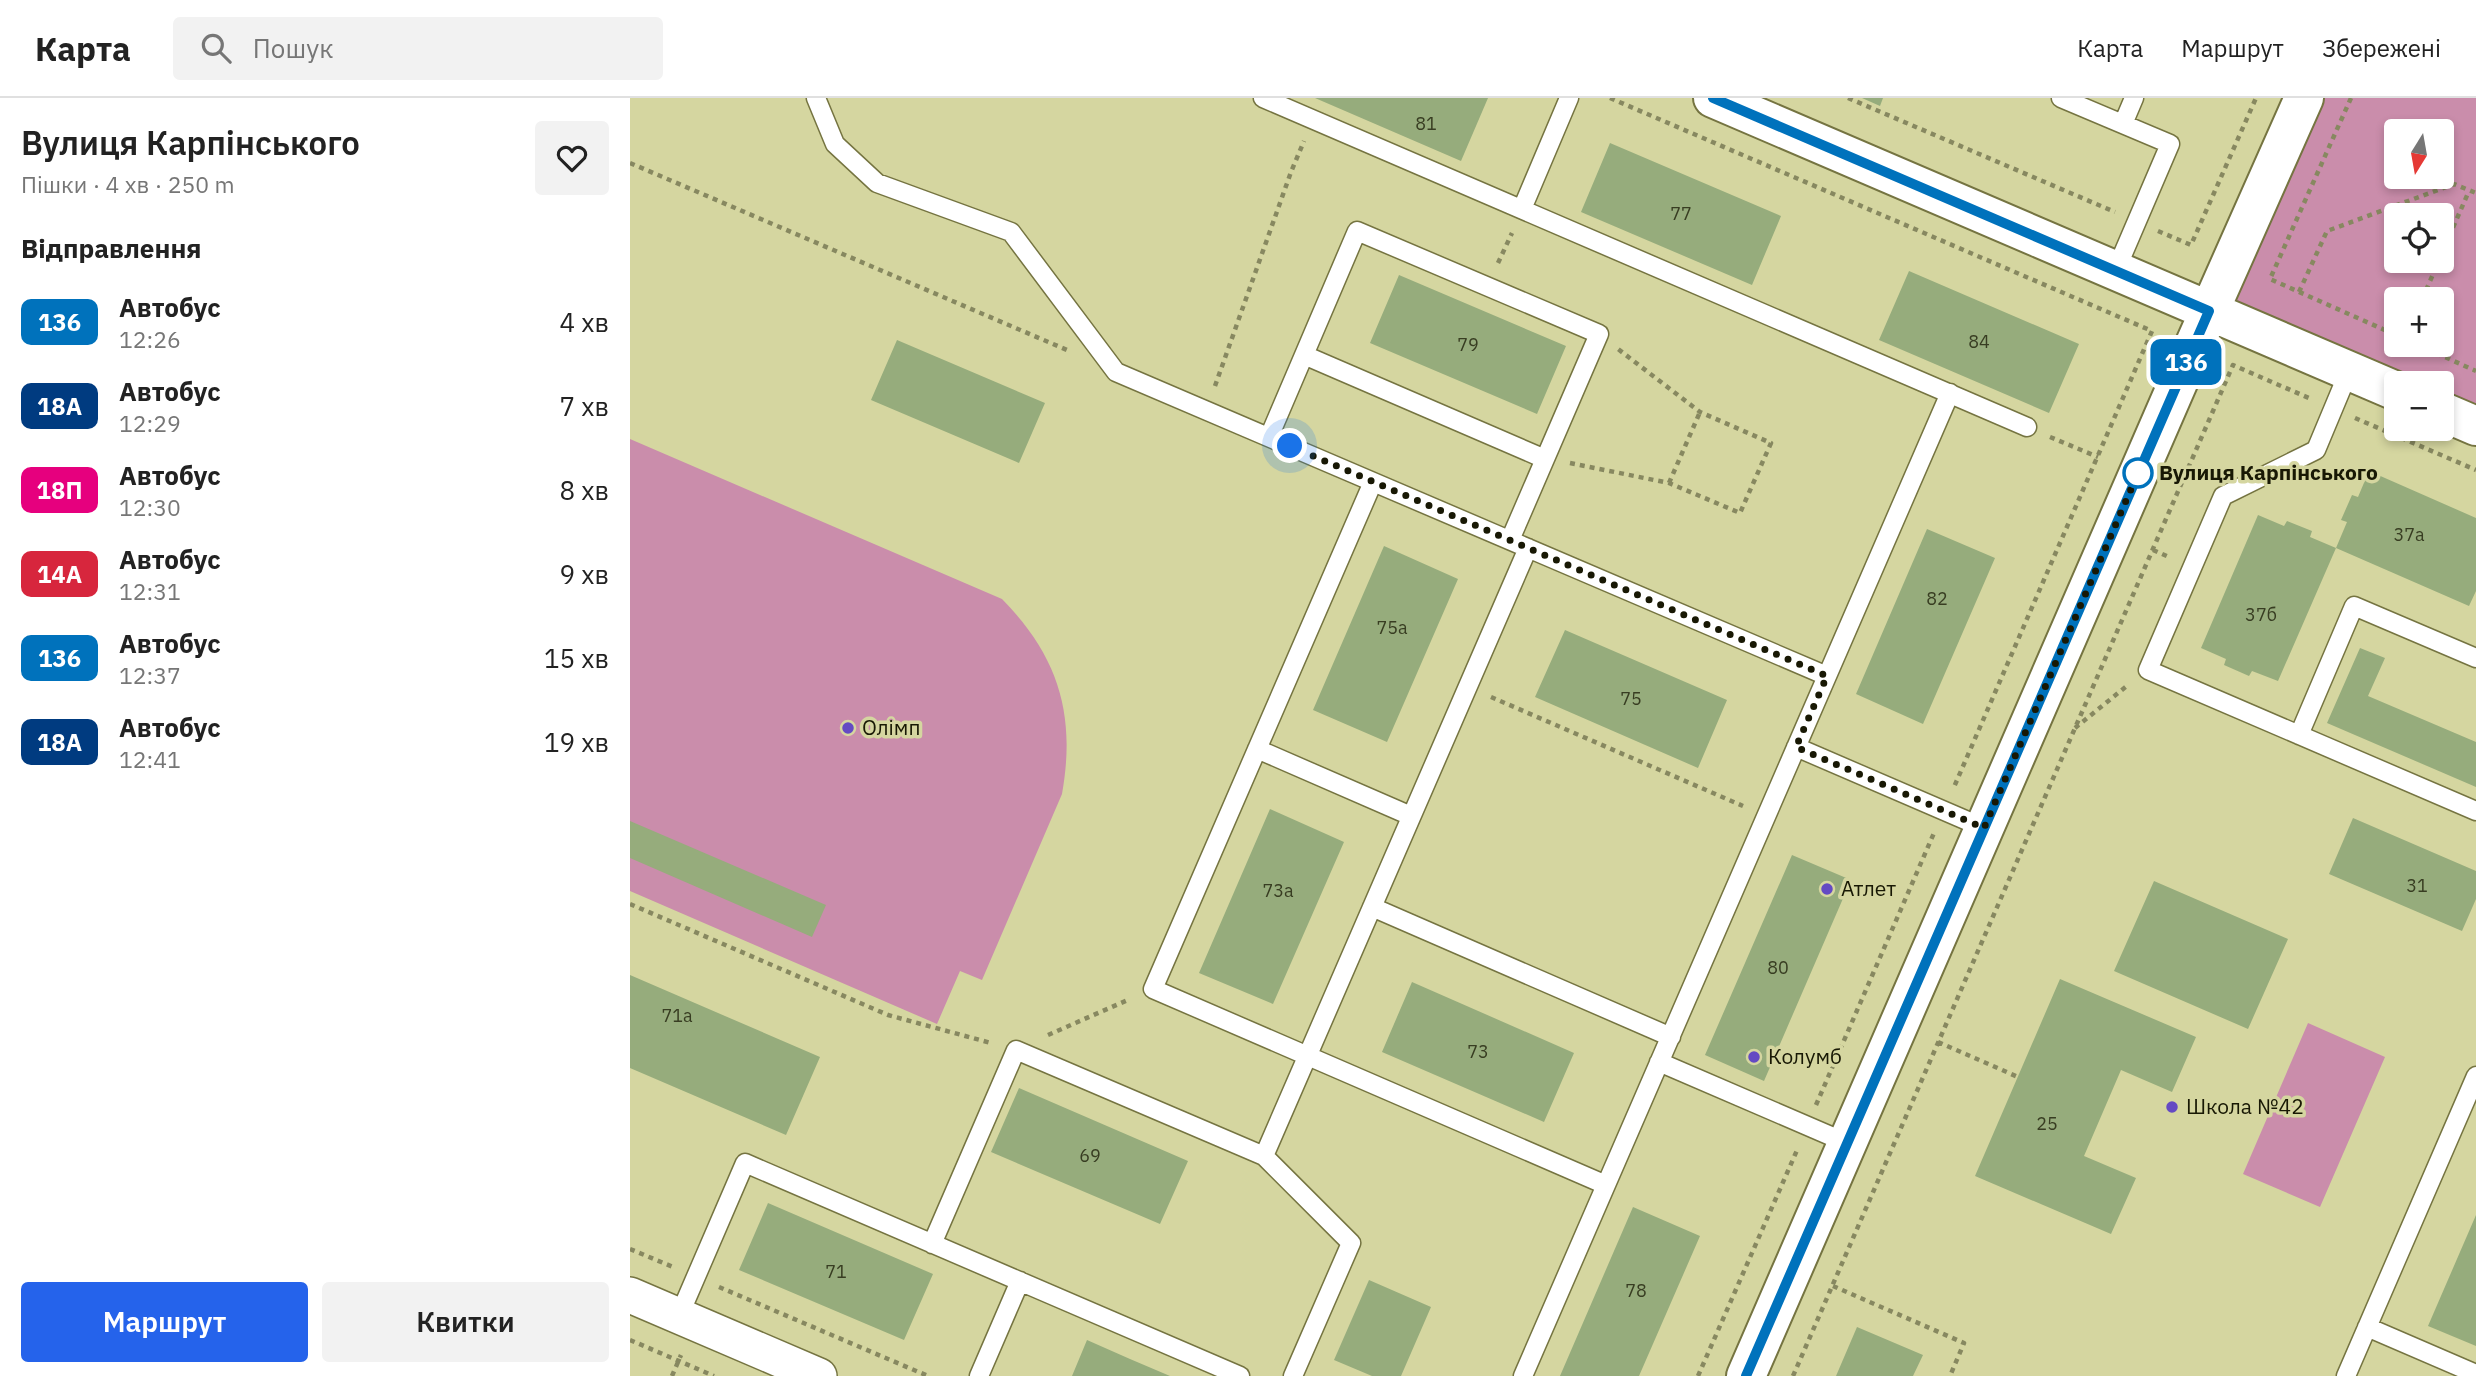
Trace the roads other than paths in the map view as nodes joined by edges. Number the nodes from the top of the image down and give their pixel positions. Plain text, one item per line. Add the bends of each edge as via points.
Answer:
1 (816, 98) edge
2 (1263, 98) edge
3 (1569, 98) edge
4 (1713, 98) edge
5 (2061, 98) edge
6 (2134, 98) edge
7 (2304, 98) edge
8 (2123, 124) junction
9 (1521, 209) junction
10 (2116, 271) junction
11 (2209, 311) junction
12 (1304, 355) junction
13 (2349, 372) junction
14 (2384, 386) edge
15 (1950, 393) junction
16 (2454, 417) edge
17 (2476, 426) edge
18 (2027, 427) road end
19 (1269, 437) junction
20 (1545, 458) junction
21 (1373, 482) junction
22 (1510, 540) junction
23 (1528, 548) junction
24 (2476, 658) edge
25 (1827, 676) junction
26 (2299, 735) junction
27 (1796, 747) junction
28 (1257, 749) junction
29 (2476, 811) edge
30 (1412, 816) junction
31 (1984, 828) junction
32 (1372, 907) junction
33 (1671, 1037) junction
34 (1307, 1056) junction
35 (1659, 1062) junction
36 (2476, 1076) edge
37 (2469, 1111) edge
38 (1847, 1143) junction
39 (1264, 1156) junction
40 (1606, 1185) junction
41 (932, 1244) junction
42 (1020, 1281) junction
43 (630, 1295) edge
44 (679, 1316) junction
45 (2367, 1327) junction
46 (2476, 1374) edge
47 (819, 1376) edge
48 (979, 1376) edge
49 (1240, 1376) edge
50 (1293, 1376) edge
51 (1523, 1376) edge
52 (1746, 1376) edge
53 (2346, 1376) edge

1 - 19 lane via 835,144 877,183 1012,232 1116,372
2 - 9 lane
3 - 9 lane
4 - 10 street
5 - 8 lane
6 - 8 lane
7 - 11 street
8 - 10 lane via 2170,145
9 - 15 lane
10 - 11 street
11 - 13 street
11 - 31 street
12 - 19 lane
12 - 20 lane
12 - 20 lane via 1357,231 1599,334
13 - 14 street
13 - 26 lane via 2316,450 2223,496 2148,670
15 - 18 lane
15 - 25 lane
16 - 17 street
19 - 21 lane
20 - 22 lane
21 - 22 lane
21 - 28 lane
22 - 23 lane
23 - 25 lane
23 - 30 lane
24 - 26 lane via 2354,606
25 - 27 lane
26 - 29 lane
27 - 31 lane
27 - 33 lane
28 - 30 lane
28 - 34 lane via 1153,989
30 - 32 lane
31 - 38 street
32 - 33 lane
32 - 34 lane
33 - 35 lane
34 - 39 lane
34 - 40 lane
35 - 38 lane
35 - 40 lane
36 - 37 lane
37 - 45 lane
38 - 52 street
39 - 41 lane via 1016,1050
39 - 50 lane via 1351,1243
40 - 51 lane
41 - 42 lane
41 - 44 lane via 745,1163
42 - 48 lane
42 - 49 lane
43 - 44 street
44 - 47 street
45 - 46 lane
45 - 53 lane

